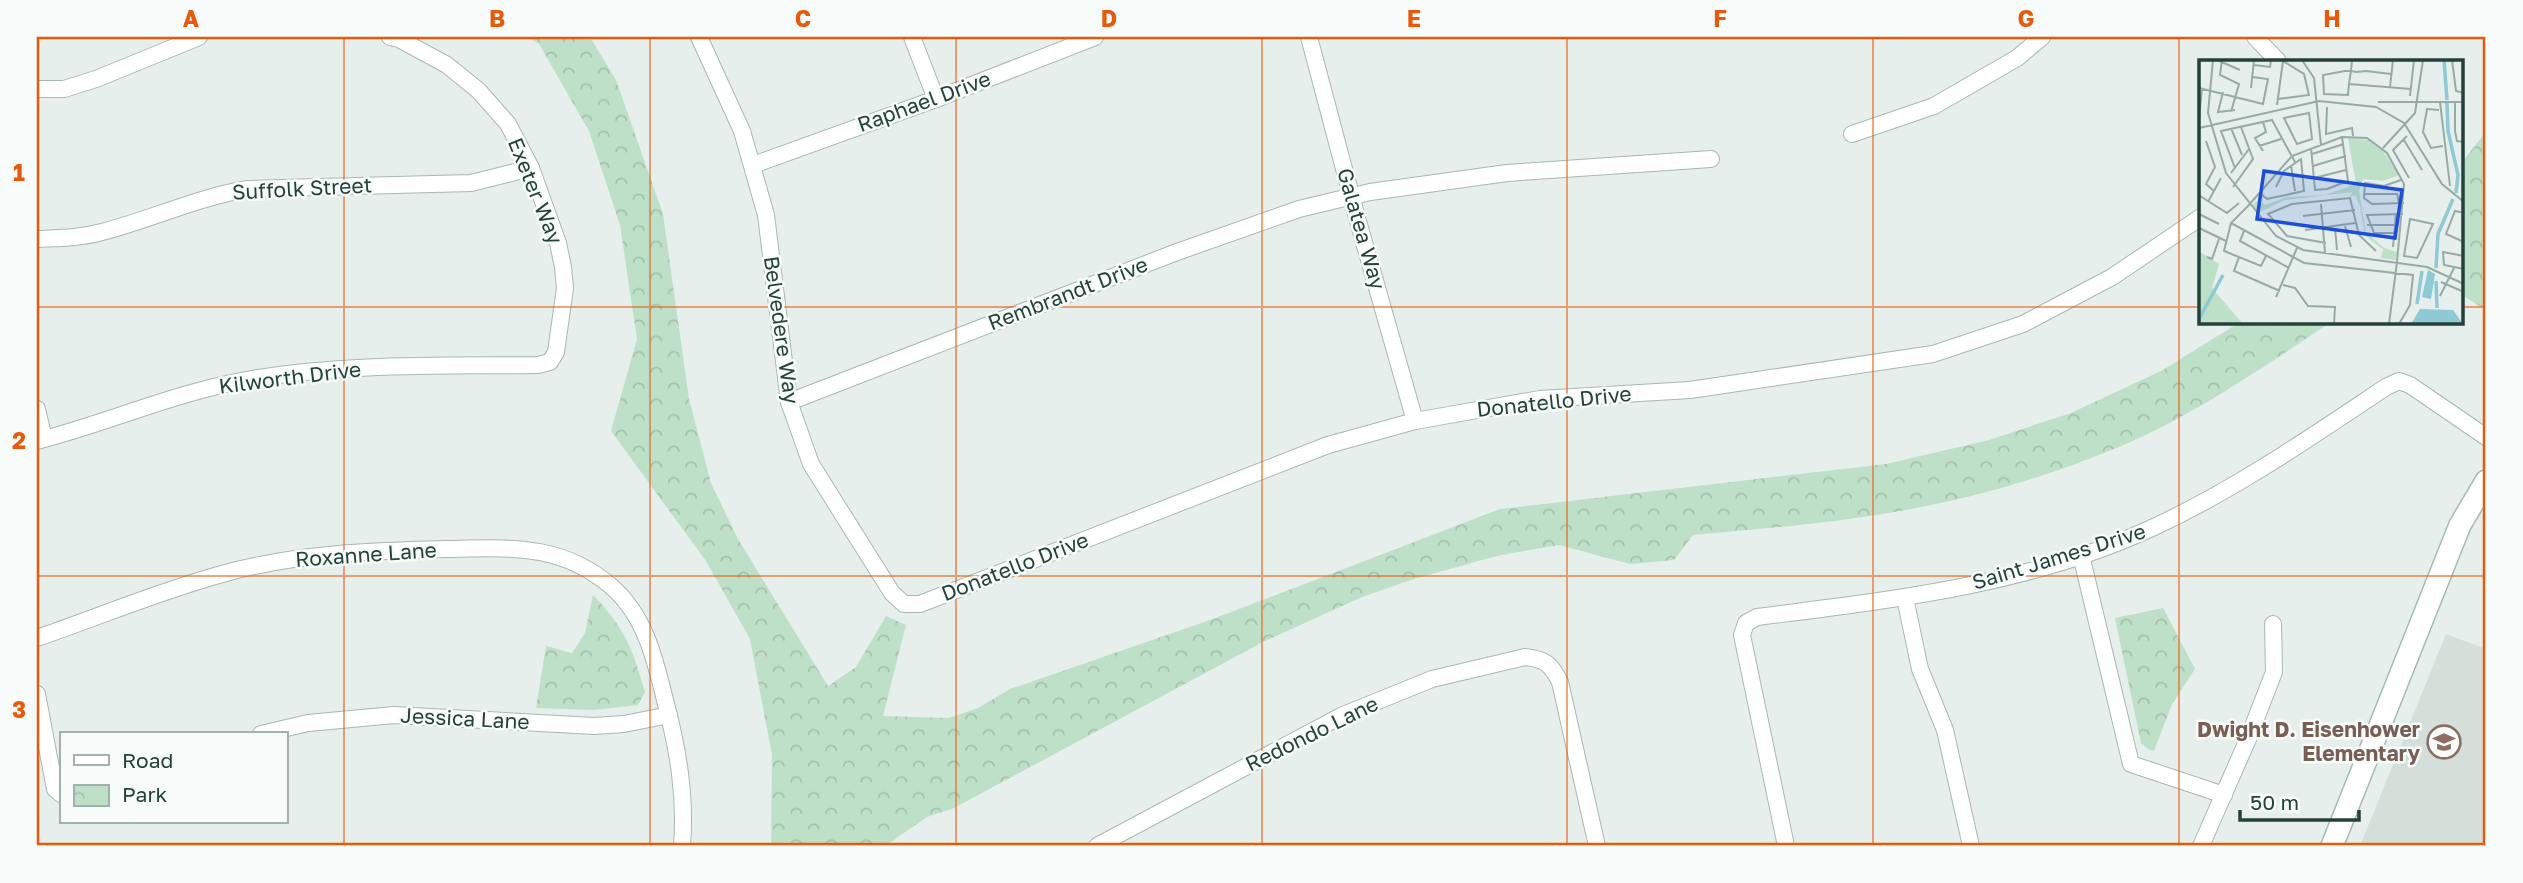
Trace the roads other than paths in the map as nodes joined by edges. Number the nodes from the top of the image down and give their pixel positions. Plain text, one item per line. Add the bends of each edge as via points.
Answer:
1 (199, 37) edge
2 (390, 37) edge
3 (699, 37) edge
4 (912, 37) edge
5 (1095, 37) edge
6 (1309, 37) edge
7 (2042, 37) edge
8 (2255, 37) edge
9 (2276, 60) edge
10 (37, 89) edge
11 (936, 99) junction
12 (1852, 134) dead end
13 (1711, 159) dead end
14 (753, 164) junction
15 (531, 168) junction
16 (1351, 195) junction
17 (2199, 218) edge
18 (37, 239) edge
19 (550, 362) joint
20 (789, 402) junction
21 (37, 409) edge
22 (1415, 421) junction
23 (2486, 437) edge
24 (41, 440) edge
25 (2486, 481) edge
26 (2081, 555) junction
27 (1905, 598) junction
28 (904, 604) joint
29 (2273, 624) dead end
30 (37, 638) edge
31 (37, 694) edge
32 (670, 715) junction
33 (270, 732) edge
34 (60, 793) edge
35 (2224, 795) junction
36 (682, 846) edge
37 (1097, 846) edge
38 (1597, 846) edge
39 (1786, 846) edge
40 (1970, 846) edge
41 (2201, 846) edge
42 (2332, 846) edge

1 - 10 street via 96,79 64,89
2 - 15 street, Exeter Way via 447,65 479,91 508,124
3 - 14 street, Belvedere Way
4 - 11 street
5 - 11 street, Raphael Drive
6 - 16 street, Galatea Way
7 - 12 street via 2017,58 1934,106
8 - 9 street
11 - 14 street, Raphael Drive
13 - 16 street, Rembrandt Drive via 1507,173
14 - 20 street, Belvedere Way via 766,215
15 - 18 street, Suffolk Street via 471,183 219,193 102,232
15 - 19 street, Exeter Way via 563,267 565,288 556,352
16 - 20 street, Rembrandt Drive via 1177,252
16 - 22 street, Galatea Way
17 - 22 street, Donatello Drive via 2112,278 2023,324 1933,354 1690,390 1540,399
19 - 24 street, Kilworth Drive via 326,369 246,380 177,396
20 - 28 street, Belvedere Way via 811,464 891,593
21 - 24 street
22 - 28 street, Donatello Drive via 1328,444 920,604
23 - 26 street, Saint James Drive via 2399,381 2222,491 2154,527
25 - 42 main road via 2460,525
26 - 27 street, Saint James Drive via 2002,579
26 - 35 street via 2131,764
27 - 39 street, Saint James Drive via 1757,617 1746,623 1742,635
27 - 40 street via 1920,669 1945,730
29 - 35 street via 2274,672
30 - 32 street, Roxanne Lane via 221,574 327,553 539,550 576,562 613,588 639,620 651,645
31 - 34 street via 55,789
32 - 33 street, Jessica Lane via 594,726 394,715 308,723
32 - 36 street, Roxanne Lane via 682,782
35 - 41 street
37 - 38 street, Redondo Lane via 1341,716 1432,679 1525,657 1552,665 1560,682

